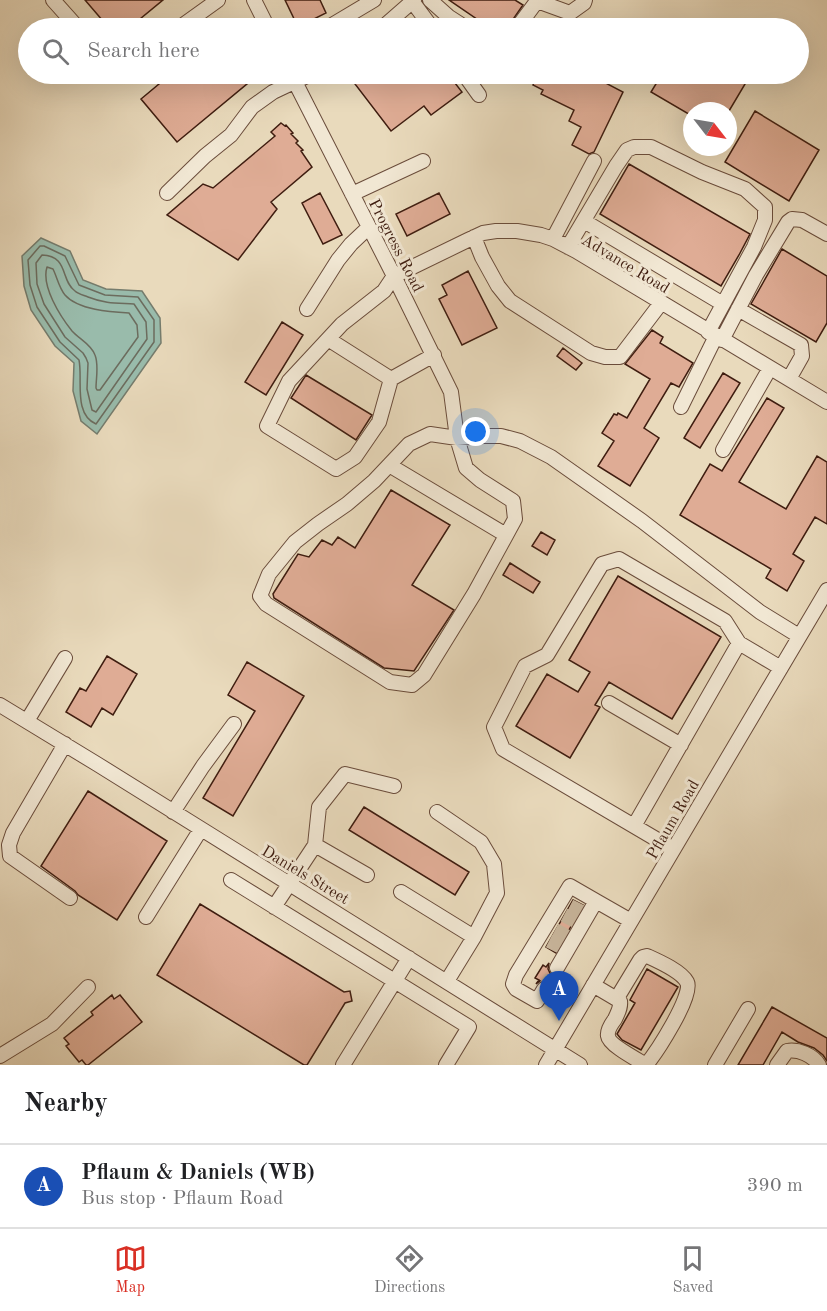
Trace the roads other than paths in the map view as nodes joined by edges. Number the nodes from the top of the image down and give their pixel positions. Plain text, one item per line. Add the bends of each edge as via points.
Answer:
1 (53, 0) edge
2 (218, 0) edge
3 (254, 0) edge
4 (375, 0) edge
5 (430, 0) edge
6 (585, 0) edge
7 (413, 1) edge
8 (536, 1) edge
9 (69, 18) edge
10 (193, 18) edge
11 (263, 18) edge
12 (344, 18) edge
13 (383, 18) edge
14 (394, 18) edge
15 (425, 18) edge
16 (451, 18) edge
17 (524, 18) edge
18 (284, 84) edge
19 (297, 84) edge
20 (471, 84) edge
21 (479, 95) dead end
22 (423, 161) dead end
23 (594, 161) dead end
24 (167, 193) dead end
25 (352, 194) junction
26 (584, 221) junction
27 (369, 227) junction
28 (827, 234) edge
29 (474, 237) junction
30 (553, 239) junction
31 (568, 247) junction
32 (394, 276) junction
33 (661, 303) junction
34 (723, 304) junction
35 (307, 309) dead end
36 (738, 309) junction
37 (715, 336) junction
38 (328, 339) junction
39 (434, 355) junction
40 (770, 368) junction
41 (391, 379) junction
42 (789, 379) junction
43 (827, 402) edge
44 (681, 407) dead end
45 (457, 438) junction
46 (723, 450) dead end
47 (389, 465) junction
48 (506, 536) junction
49 (827, 590) edge
50 (800, 636) junction
51 (739, 643) junction
52 (65, 658) dead end
53 (781, 668) junction
54 (609, 703) dead end
55 (0, 705) edge
56 (27, 721) junction
57 (234, 724) dead end
58 (66, 744) junction
59 (681, 745) junction
60 (394, 786) dead end
61 (173, 812) junction
62 (437, 812) dead end
63 (634, 826) junction
64 (201, 829) junction
65 (315, 845) junction
66 (673, 849) junction
67 (367, 875) dead end
68 (231, 880) dead end
69 (290, 884) junction
70 (401, 892) dead end
71 (70, 898) dead end
72 (596, 901) junction
73 (274, 907) junction
74 (572, 913) junction
75 (146, 917) dead end
76 (631, 921) junction
77 (474, 938) junction
78 (557, 938) junction
79 (409, 958) junction
80 (557, 968) tunnel mouth
81 (395, 981) junction
82 (447, 981) junction
83 (593, 985) junction
84 (88, 987) dead end
85 (544, 989) dead end
86 (617, 998) junction
87 (748, 1009) dead end
88 (555, 1050) junction
89 (0, 1056) edge
90 (343, 1065) edge
91 (446, 1065) edge
92 (546, 1065) edge
93 (580, 1065) edge
94 (646, 1065) edge
95 (715, 1065) edge
96 (777, 1065) edge
97 (819, 1065) edge

1 - 9 street
2 - 10 street
3 - 11 street
4 - 12 street
4 - 13 street
5 - 16 street
6 - 8 street via 570,13
7 - 14 street
7 - 15 street
8 - 17 street
18 - 24 street via 252,107 231,135
19 - 25 street, Progress Road
20 - 21 street
22 - 25 street
23 - 30 street
25 - 27 street, Progress Road
26 - 31 street
26 - 34 street
26 - 34 street via 616,166 627,150 634,147 651,147 745,189 765,207 765,220
27 - 32 street, Progress Road
27 - 35 street via 338,260
28 - 36 street via 802,220 792,219 783,228
29 - 30 street, Advance Road via 506,231
29 - 32 street, Advance Road
29 - 33 street via 510,301 591,353 620,357
30 - 31 street, Advance Road
31 - 33 street, Advance Road
32 - 38 street via 384,291
32 - 39 street, Progress Road
33 - 37 street, Advance Road
34 - 37 street
36 - 37 street
36 - 42 street via 801,345 802,356
37 - 40 street, Advance Road
37 - 44 street
38 - 41 street
38 - 41 street via 289,381 267,426 336,469 355,457 379,422
39 - 41 street
39 - 45 street, Progress Road via 451,392
40 - 42 street, Advance Road
40 - 46 street
42 - 43 street, Advance Road
45 - 47 street via 430,434 409,444
45 - 48 street, Progress Road via 466,468 513,501 515,519
45 - 50 street via 501,436 551,457 760,612
47 - 48 street
47 - 48 street, Progress Road via 347,504 296,542 269,574 260,596 266,604 390,682 412,684 424,675
49 - 50 street, Pflaum Road
50 - 53 street, Pflaum Road
51 - 53 street
51 - 59 street
51 - 63 street via 725,621 619,559 602,564 547,655 525,666 494,727 503,749
52 - 56 street
53 - 66 street, Pflaum Road
54 - 59 street
55 - 56 street, Daniels Street
56 - 58 street, Daniels Street
57 - 61 street
58 - 61 street, Daniels Street
58 - 71 street via 9,845 10,856
59 - 63 street
60 - 65 street via 345,774 319,807
61 - 64 street, Daniels Street
62 - 77 street via 481,842 494,864 498,893
63 - 66 street
64 - 69 street, Daniels Street
64 - 75 street
65 - 67 street
65 - 69 street
66 - 76 street, Pflaum Road
68 - 73 street
69 - 73 street
69 - 79 street, Daniels Street
70 - 77 street
72 - 74 street
72 - 74 street via 570,886
72 - 76 street
73 - 81 street
74 - 78 street
74 - 78 street
76 - 83 street, Pflaum Road
77 - 82 street
78 - 80 street
78 - 85 street via 516,975 513,984 537,1001
79 - 81 street
79 - 82 street, Daniels Street
81 - 90 street
81 - 91 street via 469,1027
82 - 88 street, Daniels Street
83 - 86 street
83 - 88 street, Pflaum Road
84 - 89 street via 52,1024
86 - 94 street via 621,1006 607,1036
86 - 94 street via 640,960 647,956 688,982 676,1017
87 - 95 street
88 - 92 street, Pflaum Road
88 - 93 street, Daniels Street
96 - 97 street via 787,1051 795,1050 817,1060

